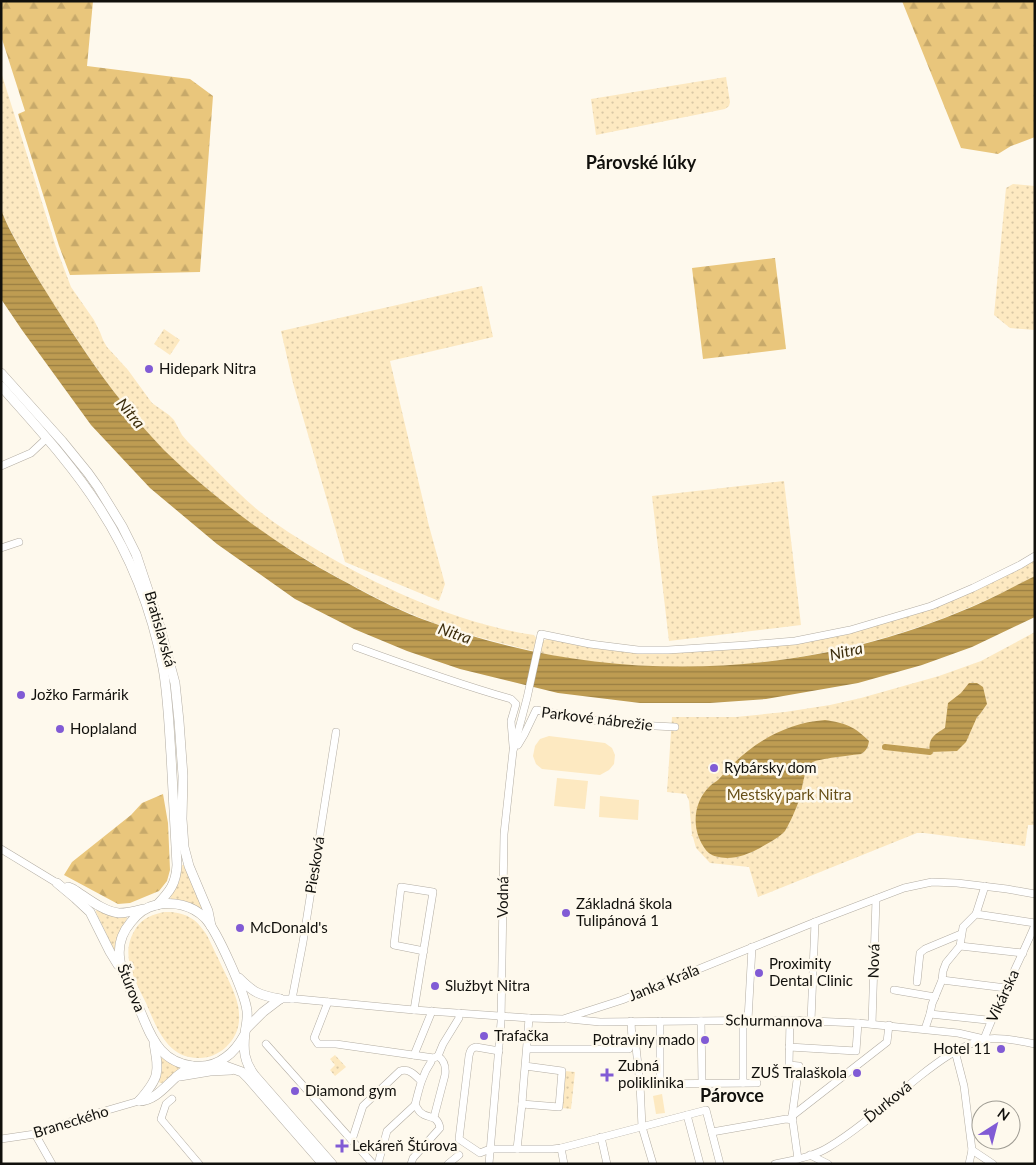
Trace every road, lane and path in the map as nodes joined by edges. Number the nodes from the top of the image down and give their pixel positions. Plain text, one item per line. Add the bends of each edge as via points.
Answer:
1 (1, 373) edge
2 (1, 386) edge
3 (46, 423) junction
4 (47, 438) junction
5 (62, 441) junction
6 (1, 466) edge
7 (107, 501) junction
8 (99, 506) junction
9 (19, 542) dead end
10 (1, 548) edge
11 (1035, 556) edge
12 (356, 647) dead end
13 (166, 690) junction
14 (675, 727) dead end
15 (336, 732) dead end
16 (181, 747) junction
17 (513, 751) junction
18 (1, 849) edge
19 (57, 883) junction
20 (985, 886) junction
21 (1035, 894) edge
22 (876, 899) junction
23 (156, 905) junction
24 (146, 909) junction
25 (976, 914) junction
26 (815, 922) junction
27 (1035, 924) edge
28 (211, 926) junction
29 (961, 934) junction
30 (960, 946) junction
31 (752, 947) junction
32 (424, 951) junction
33 (1023, 954) junction
34 (122, 971) junction
35 (234, 974) junction
36 (942, 980) junction
37 (917, 982) dead end
38 (1006, 988) junction
39 (894, 990) dead end
40 (935, 997) junction
41 (280, 999) junction
42 (292, 999) junction
43 (328, 1002) junction
44 (414, 1010) junction
45 (432, 1011) junction
46 (459, 1013) junction
47 (930, 1014) junction
48 (501, 1016) junction
49 (530, 1018) junction
50 (563, 1019) junction
51 (660, 1020) junction
52 (746, 1020) junction
53 (790, 1020) junction
54 (987, 1020) dead end
55 (631, 1021) junction
56 (702, 1021) junction
57 (810, 1021) junction
58 (858, 1022) junction
59 (872, 1024) junction
60 (889, 1025) junction
61 (925, 1029) junction
62 (245, 1031) junction
63 (964, 1034) junction
64 (984, 1039) junction
65 (154, 1040) junction
66 (632, 1040) junction
67 (266, 1044) dead end
68 (1035, 1044) edge
69 (789, 1047) junction
70 (965, 1047) junction
71 (527, 1049) junction
72 (499, 1051) junction
73 (955, 1051) junction
74 (414, 1055) junction
75 (438, 1056) junction
76 (431, 1062) dead end
77 (217, 1063) junction
78 (192, 1066) junction
79 (525, 1066) junction
80 (234, 1070) junction
81 (178, 1076) junction
82 (421, 1081) junction
83 (702, 1083) junction
84 (743, 1083) junction
85 (756, 1083) dead end
86 (640, 1084) junction
87 (660, 1084) junction
88 (172, 1099) dead end
89 (139, 1101) junction
90 (522, 1104) junction
91 (415, 1105) junction
92 (687, 1115) junction
93 (792, 1118) junction
94 (436, 1119) junction
95 (642, 1127) junction
96 (712, 1132) junction
97 (35, 1134) junction
98 (601, 1137) junction
99 (1, 1139) edge
100 (352, 1140) junction
101 (971, 1142) edge
102 (561, 1148) junction
103 (490, 1149) junction
104 (517, 1149) junction
105 (972, 1150) joint
106 (459, 1155) dead end
107 (810, 1155) junction
108 (798, 1159) junction
109 (52, 1164) edge
110 (199, 1164) edge
111 (323, 1164) edge
112 (332, 1164) edge
113 (373, 1164) edge
114 (378, 1164) edge
115 (411, 1164) edge
116 (448, 1164) edge
117 (489, 1164) edge
118 (564, 1164) edge
119 (607, 1164) edge
120 (653, 1164) edge
121 (700, 1164) edge
122 (720, 1164) edge
123 (775, 1164) edge
124 (828, 1164) edge
125 (970, 1164) edge
126 (993, 1164) edge

1 - 3 main road, Bratislavská
2 - 4 main road, Bratislavská
3 - 4 main road
3 - 5 main road, Bratislavská
4 - 5 main road
4 - 6 street via 31,453
4 - 8 main road, Bratislavská
5 - 7 main road, Bratislavská
7 - 8 main road
7 - 16 main road, Bratislavská via 136,554 162,634 175,683
8 - 13 main road, Bratislavská via 140,587 158,643
9 - 10 street
11 - 17 street, Vodná via 931,606 850,630 795,640 747,646 638,650 541,634
12 - 17 street via 419,671 510,699 516,704 511,721
13 - 16 main road via 173,698
13 - 23 main road, Bratislavská via 177,865 172,887
14 - 17 street, Parkové nábrežie via 599,721 536,710
15 - 42 street, Piesková
16 - 28 main road, Bratislavská via 182,836 189,866
17 - 48 street, Vodná via 504,834
18 - 19 street
19 - 24 main road via 73,889 105,910 117,913
19 - 34 main road via 90,912
20 - 21 street, Janka Kráľa
20 - 22 street, Janka Kráľa via 932,882
20 - 25 street
22 - 26 street, Janka Kráľa
22 - 59 street, Nová
23 - 24 main road, Štúrova
23 - 28 main road, Štúrova via 187,907
24 - 34 main road, Štúrova via 130,923 122,938 119,956
25 - 27 street
25 - 29 street via 962,927
26 - 31 street, Janka Kráľa
26 - 57 street
27 - 33 street, Vikárska
28 - 35 main road, Štúrova
29 - 30 street
29 - 37 street via 920,953
30 - 33 street
30 - 36 street via 946,964
31 - 50 street, Janka Kráľa via 622,1000
31 - 52 street
32 - 32 street via 433,892 402,887 394,945
32 - 44 street
33 - 38 street, Vikárska
34 - 65 main road, Štúrova
35 - 41 main road via 255,992
35 - 62 main road, Štúrova via 246,1003
36 - 38 street
36 - 40 street
38 - 64 street, Vikárska
39 - 40 street
40 - 47 street
41 - 42 street, Janka Kráľa
41 - 62 main road via 262,1012
42 - 43 street, Janka Kráľa
43 - 44 street, Janka Kráľa
43 - 74 street via 314,1038 318,1044
44 - 45 street, Janka Kráľa
45 - 46 street, Janka Kráľa
45 - 74 street
46 - 48 street, Janka Kráľa
46 - 75 street
47 - 54 street
47 - 61 street
48 - 49 street, Janka Kráľa
48 - 72 street, Vodná
49 - 50 street, Janka Kráľa
49 - 71 street
50 - 55 street, Schurmannova
51 - 55 street, Schurmannova
51 - 56 street, Schurmannova
51 - 87 street
52 - 53 street, Schurmannova
52 - 56 street, Schurmannova
52 - 84 street
53 - 57 street, Schurmannova
53 - 69 street
55 - 66 street
56 - 83 street
57 - 58 street, Schurmannova
58 - 59 street, Schurmannova
58 - 69 street via 856,1051
59 - 60 street, Schurmannova
60 - 61 street, Schurmannova
60 - 93 street via 888,1042
61 - 63 street, Schurmannova
62 - 77 main road via 236,1049
62 - 112 main road, Štúrova via 245,1059 250,1069
63 - 64 street, Schurmannova
63 - 70 street
64 - 68 street, Ďurková
64 - 70 street, Ďurková
65 - 78 main road, Štúrova via 170,1057
65 - 89 main road via 158,1066 155,1081
66 - 71 street via 629,1049
66 - 86 street via 636,1047
67 - 100 street
69 - 93 street via 789,1065 798,1066
70 - 73 street, Ďurková
71 - 79 street
72 - 103 street, Vodná
72 - 103 street via 476,1047 470,1050 459,1139 480,1153
73 - 101 street via 964,1086
73 - 107 street, Ďurková via 856,1128 828,1148
74 - 75 street
75 - 94 street via 446,1068
76 - 82 street
77 - 78 main road, Štúrova
77 - 80 main road, Štúrova
78 - 81 main road
79 - 90 street
79 - 90 street via 562,1071 559,1107
80 - 81 main road
80 - 111 main road, Štúrova via 248,1078
81 - 89 main road via 155,1096
82 - 91 street
82 - 100 street via 410,1071 400,1071 364,1106
83 - 84 street
83 - 87 street
84 - 85 street
86 - 87 street
86 - 95 street
88 - 110 street via 166,1104 161,1119
89 - 97 street, Braneckého
90 - 104 street
91 - 94 street via 421,1113
91 - 114 street via 387,1131
92 - 95 street
92 - 96 street via 706,1110
92 - 121 street
93 - 96 street
93 - 108 street
94 - 115 street via 440,1128
95 - 98 street
95 - 120 street
96 - 122 street
97 - 99 street, Braneckého
97 - 109 street
98 - 102 street
98 - 119 street
100 - 113 street
102 - 104 street
102 - 118 street
103 - 104 street
103 - 117 street, Vodná
105 - 125 street
105 - 126 street
106 - 116 street
107 - 108 street, Ďurková
107 - 124 street
108 - 123 street, Ďurková

